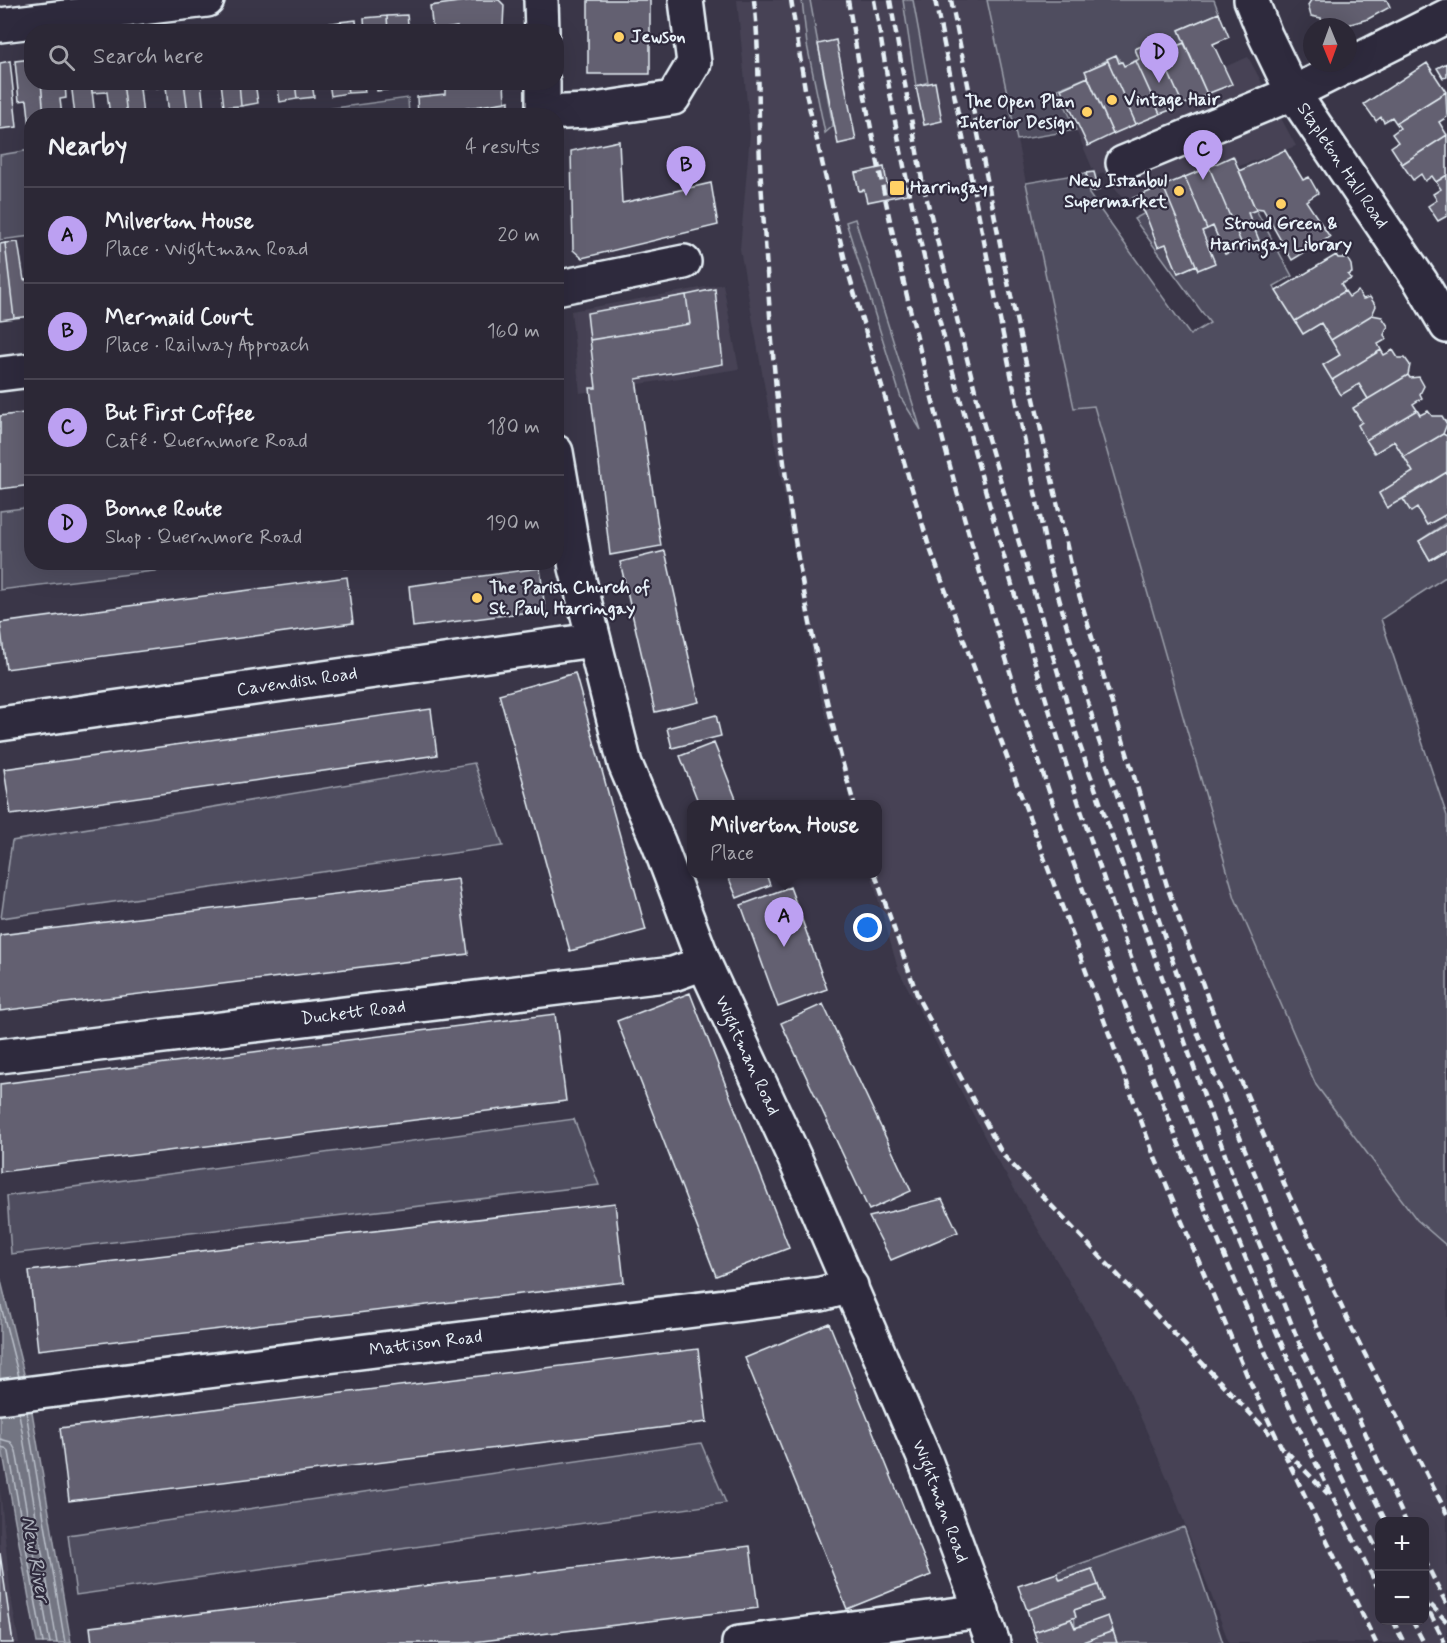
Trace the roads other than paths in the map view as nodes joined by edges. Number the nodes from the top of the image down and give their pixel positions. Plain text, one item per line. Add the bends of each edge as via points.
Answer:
1 (207, 0) edge
2 (541, 0) edge
3 (686, 0) edge
4 (1251, 0) edge
5 (122, 5) edge
6 (1447, 15) edge
7 (542, 24) edge
8 (0, 25) edge
9 (1293, 93) junction
10 (543, 104) edge
11 (1123, 163) dead end
12 (684, 262) dead end
13 (564, 286) edge
14 (1447, 326) edge
15 (24, 371) edge
16 (0, 374) edge
17 (564, 498) edge
18 (593, 640) junction
19 (2, 723) edge
20 (704, 963) junction
21 (0, 1056) edge
22 (851, 1286) junction
23 (0, 1397) edge
24 (982, 1611) junction
25 (739, 1643) edge
26 (993, 1643) edge

1 - 5 street
2 - 7 street
3 - 10 street via 694,63 673,98 588,111
4 - 9 street, Stapleton Hall Road
5 - 8 street
6 - 9 street
9 - 11 street
9 - 14 street, Stapleton Hall Road
12 - 13 street
15 - 16 street
17 - 18 street, Wightman Road
18 - 19 street, Cavendish Road
18 - 20 street, Wightman Road via 625,764
20 - 21 street, Duckett Road via 673,974
20 - 22 street, Wightman Road
22 - 23 street, Mattison Road via 809,1296
22 - 24 street, Wightman Road via 925,1460
24 - 25 street
24 - 26 street, Wightman Road

